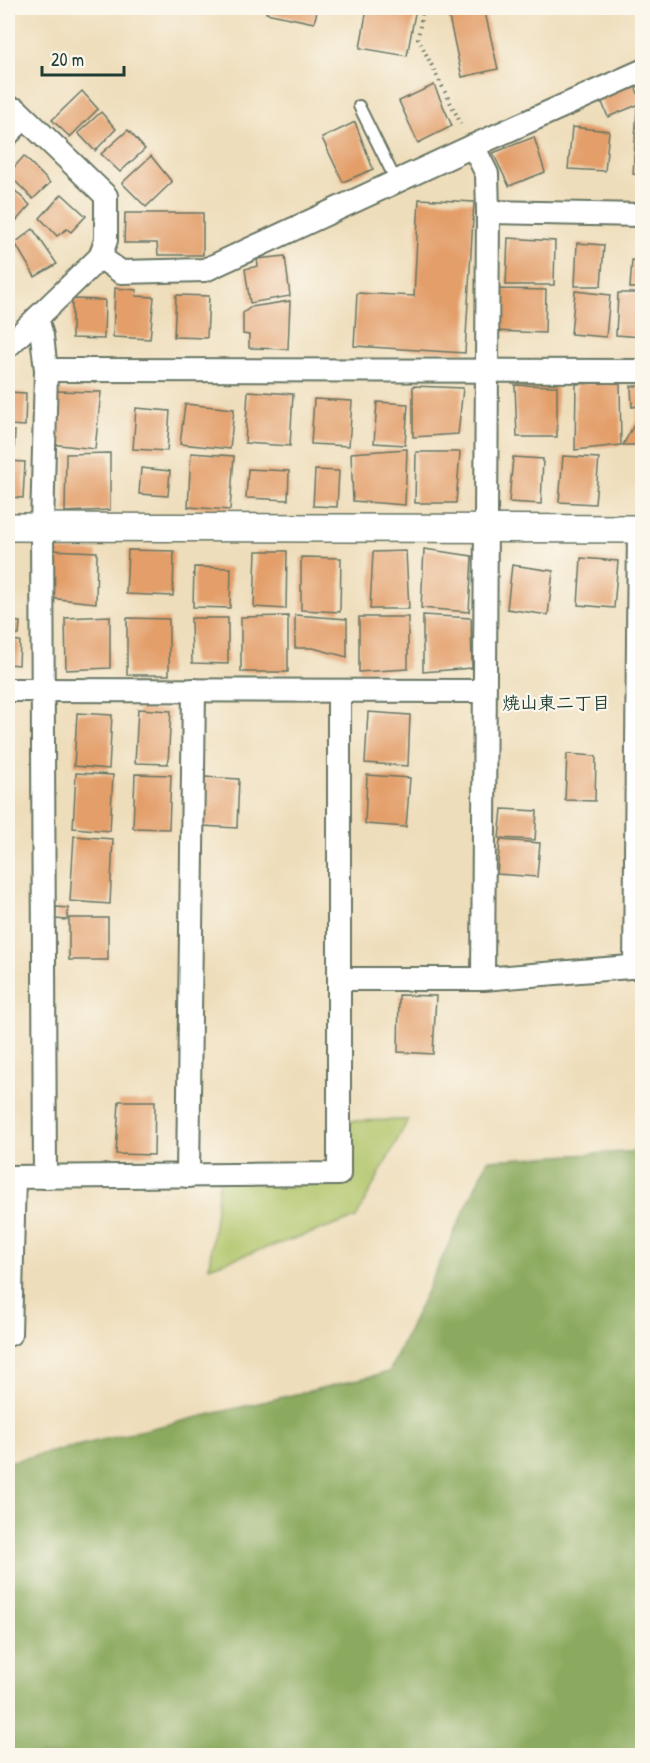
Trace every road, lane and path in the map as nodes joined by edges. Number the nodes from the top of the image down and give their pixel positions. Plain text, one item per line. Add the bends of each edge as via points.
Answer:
1 (423, 8) edge
2 (642, 71) edge
3 (358, 106) dead end
4 (16, 113) edge
5 (8, 134) edge
6 (473, 146) junction
7 (396, 181) junction
8 (488, 212) junction
9 (642, 215) edge
10 (100, 257) junction
11 (37, 318) junction
12 (8, 346) edge
13 (46, 370) junction
14 (486, 371) junction
15 (642, 371) edge
16 (8, 527) edge
17 (42, 527) junction
18 (485, 528) junction
19 (641, 529) edge
20 (8, 690) edge
21 (43, 690) junction
22 (194, 690) junction
23 (339, 691) junction
24 (484, 691) junction
25 (639, 966) edge
26 (339, 979) junction
27 (483, 979) junction
28 (188, 1176) junction
29 (45, 1177) junction
30 (11, 1178) edge
31 (8, 1334) edge

1 - 6 path via 418,39
2 - 6 street
3 - 7 lane
4 - 5 street
4 - 10 street via 106,196 106,240
6 - 7 street
6 - 8 street via 487,174
7 - 10 street via 205,270 121,272
8 - 9 street
8 - 14 street
10 - 11 street
11 - 12 street
11 - 13 street
13 - 14 street
13 - 17 street
14 - 15 street
14 - 18 street
16 - 17 street
17 - 18 street
17 - 21 street
18 - 19 street
18 - 24 street
19 - 25 street
20 - 21 street
21 - 22 street
21 - 29 street
22 - 23 street
22 - 28 street
23 - 24 street
23 - 26 street
24 - 27 street
25 - 27 street
26 - 27 street
26 - 28 street via 339,1174
28 - 29 street
29 - 30 street
30 - 31 street

